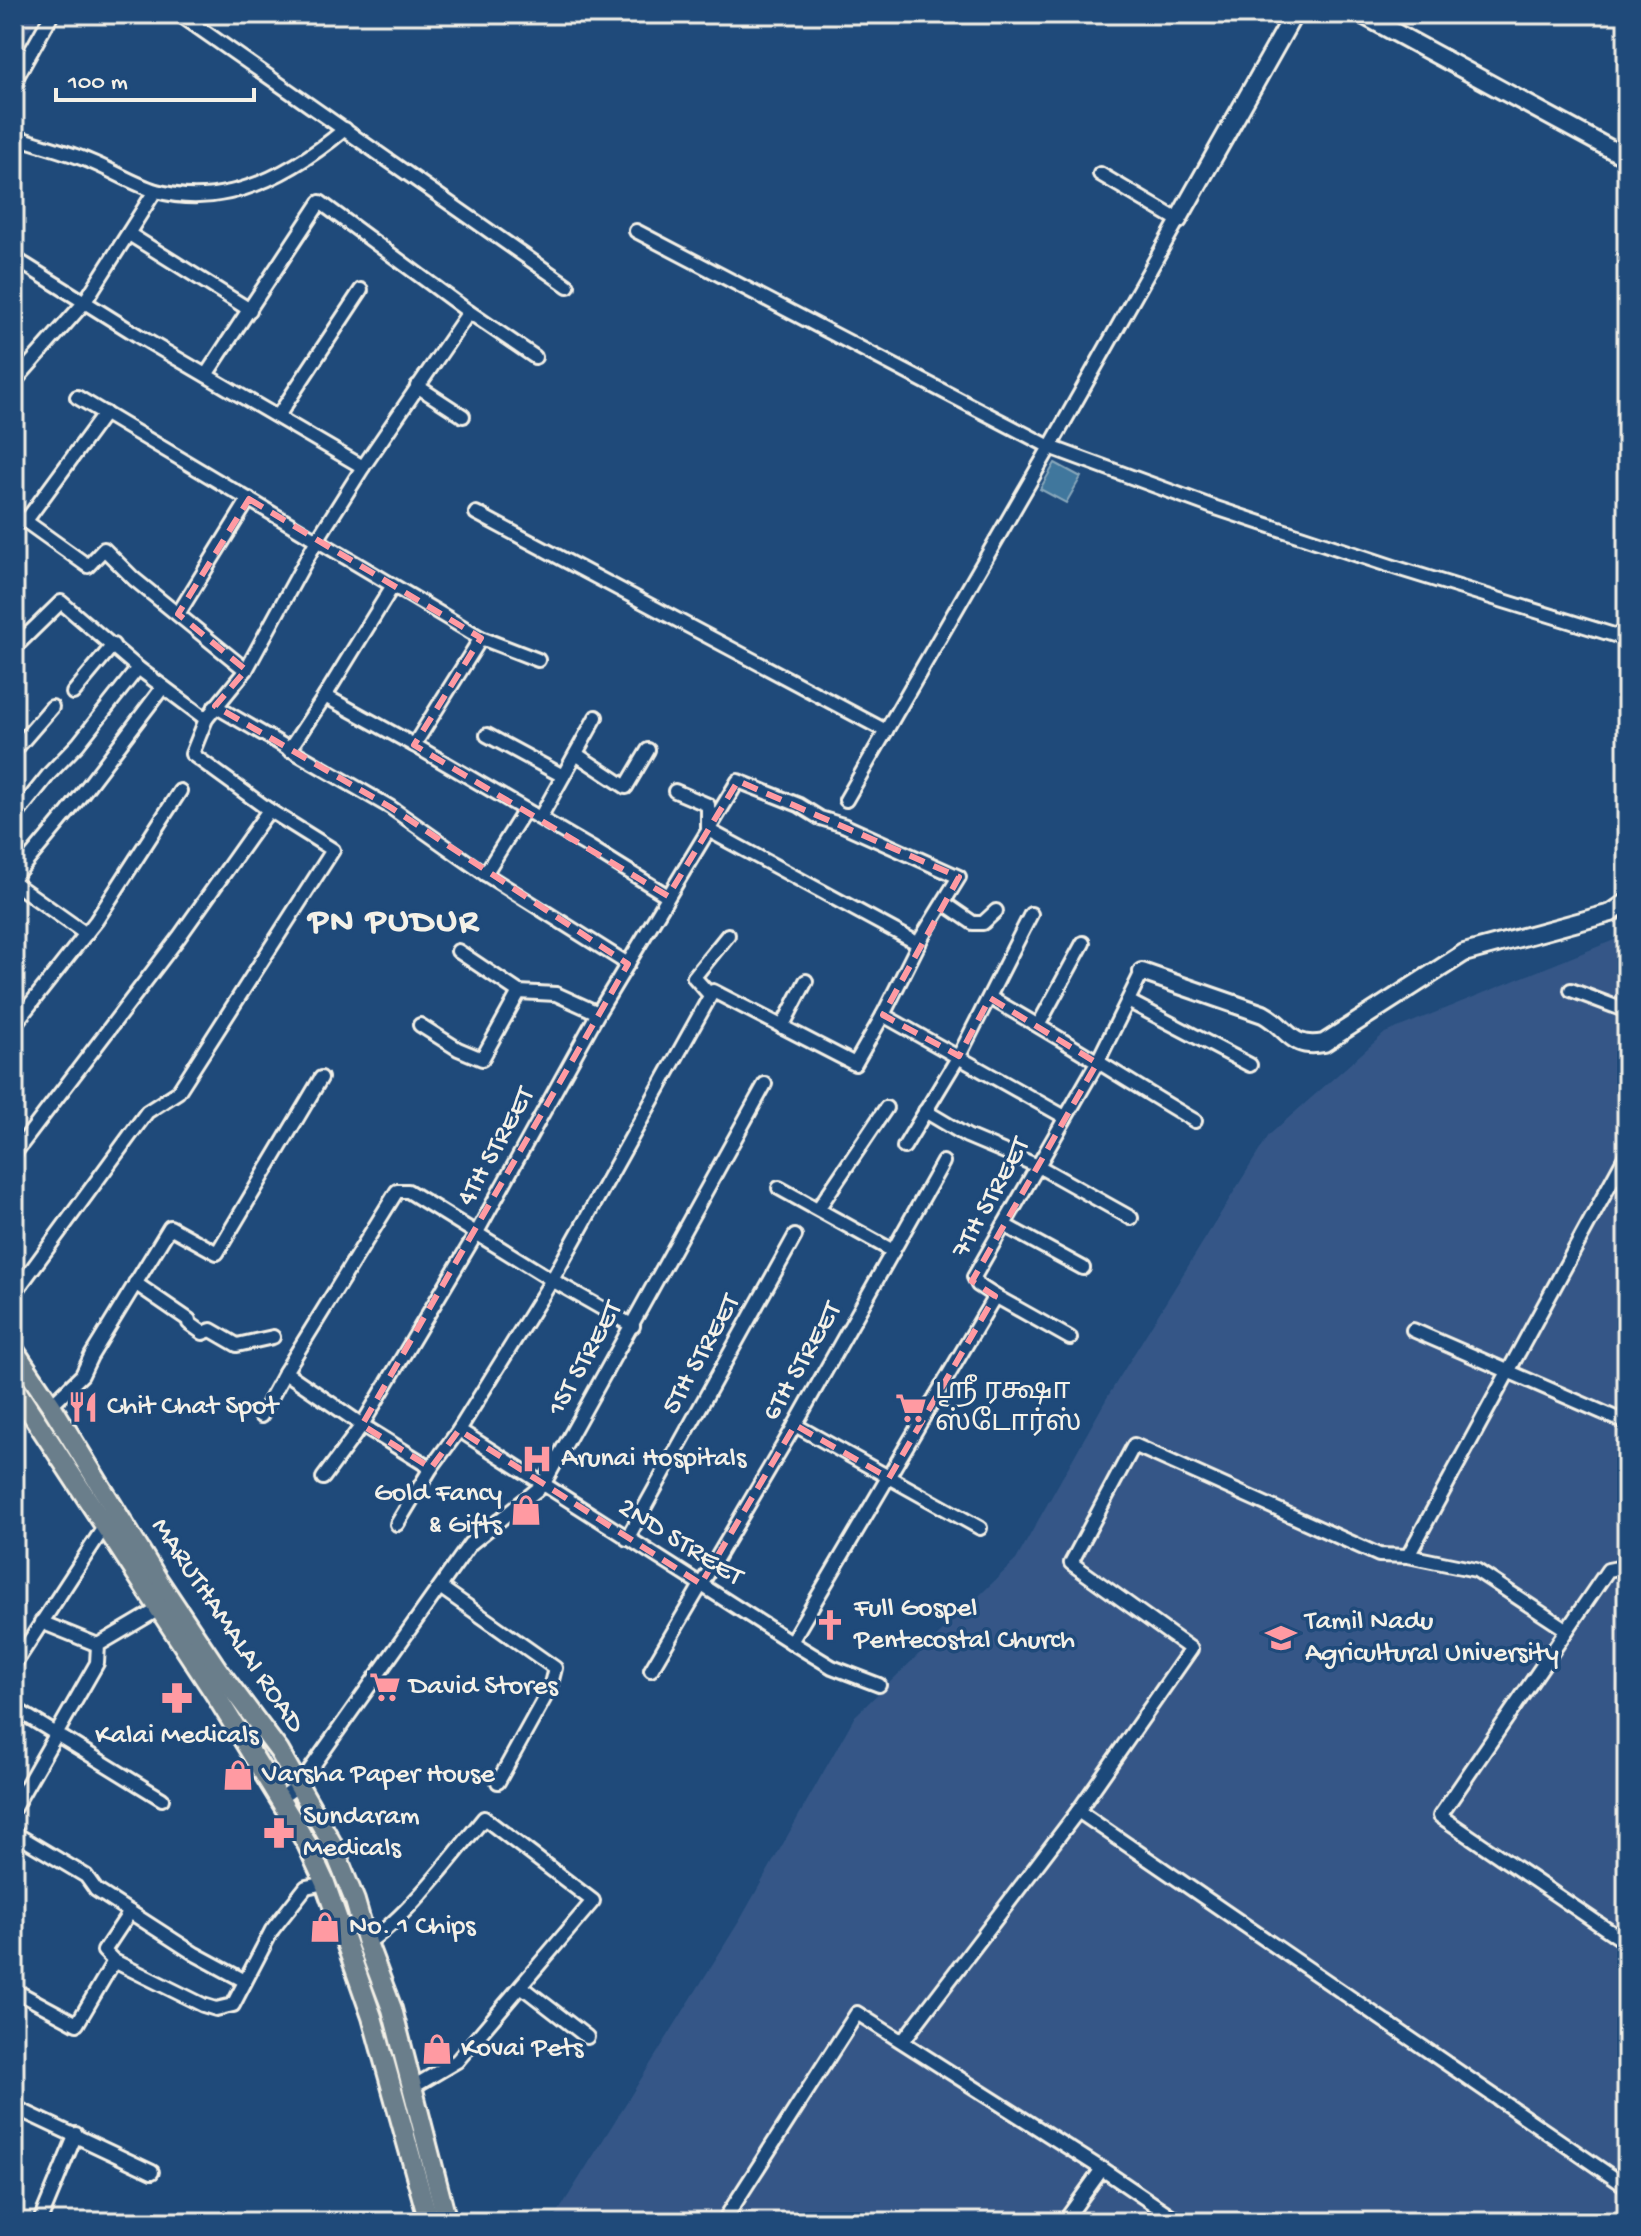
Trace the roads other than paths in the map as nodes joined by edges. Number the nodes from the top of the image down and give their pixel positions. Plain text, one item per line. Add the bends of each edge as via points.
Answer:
1 (52, 14) edge
2 (179, 14) edge
3 (1294, 14) edge
4 (1361, 14) edge
5 (14, 82) edge
6 (345, 129) junction
7 (14, 136) edge
8 (1627, 158) edge
9 (1100, 174) dead end
10 (155, 191) junction
11 (1178, 220) junction
12 (636, 231) dead end
13 (129, 234) junction
14 (14, 258) edge
15 (568, 286) dead end
16 (361, 290) dead end
17 (84, 303) junction
18 (250, 310) junction
19 (469, 312) junction
20 (535, 357) dead end
21 (14, 360) edge
22 (25, 369) junction
23 (206, 375) junction
24 (14, 382) edge
25 (417, 386) junction
26 (77, 397) dead end
27 (105, 413) junction
28 (278, 416) junction
29 (463, 416) dead end
30 (1050, 447) junction
31 (363, 467) junction
32 (249, 499) junction
33 (14, 513) edge
34 (476, 513) dead end
35 (25, 522) junction
36 (317, 540) junction
37 (392, 587) junction
38 (178, 614) junction
39 (481, 638) junction
40 (1627, 639) edge
41 (113, 645) junction
42 (14, 648) edge
43 (538, 660) dead end
44 (138, 668) junction
45 (246, 670) junction
46 (163, 687) junction
47 (73, 693) dead end
48 (325, 696) junction
49 (215, 706) junction
50 (52, 707) dead end
51 (596, 717) dead end
52 (206, 719) junction
53 (886, 731) junction
54 (487, 735) dead end
55 (414, 745) junction
56 (289, 750) junction
57 (648, 750) dead end
58 (14, 751) edge
59 (192, 754) junction
60 (576, 754) junction
61 (183, 767) dead end
62 (563, 776) junction
63 (180, 791) dead end
64 (675, 791) dead end
65 (846, 800) dead end
66 (269, 810) junction
67 (525, 810) junction
68 (14, 818) edge
69 (540, 818) junction
70 (708, 830) junction
71 (485, 874) junction
72 (14, 880) edge
73 (668, 896) junction
74 (1627, 902) edge
75 (944, 903) junction
76 (996, 911) dead end
77 (1031, 914) dead end
78 (86, 934) junction
79 (728, 935) dead end
80 (1083, 943) dead end
81 (919, 944) junction
82 (458, 951) dead end
83 (628, 964) junction
84 (1142, 972) joint
85 (806, 981) dead end
86 (1571, 990) dead end
87 (519, 992) junction
88 (710, 995) junction
89 (990, 998) junction
90 (1128, 1001) junction
91 (1627, 1010) edge
92 (598, 1013) junction
93 (883, 1015) junction
94 (1039, 1024) junction
95 (14, 1025) edge
96 (420, 1025) dead end
97 (782, 1027) junction
98 (959, 1056) junction
99 (1097, 1063) junction
100 (1250, 1065) dead end
101 (321, 1078) dead end
102 (765, 1084) dead end
103 (886, 1108) dead end
104 (925, 1111) junction
105 (1065, 1117) junction
106 (1195, 1121) dead end
107 (904, 1147) dead end
108 (1627, 1153) edge
109 (14, 1154) edge
110 (943, 1162) dead end
111 (1038, 1166) junction
112 (779, 1188) dead end
113 (818, 1209) junction
114 (1131, 1218) dead end
115 (1004, 1225) junction
116 (476, 1234) junction
117 (795, 1236) dead end
118 (893, 1251) junction
119 (1083, 1268) dead end
120 (552, 1280) junction
121 (135, 1283) junction
122 (14, 1294) edge
123 (995, 1296) junction
124 (633, 1326) junction
125 (1413, 1330) dead end
126 (273, 1337) dead end
127 (1070, 1338) dead end
128 (14, 1350) edge
129 (1508, 1371) junction
130 (285, 1372) junction
131 (14, 1387) edge
132 (51, 1405) junction
133 (261, 1416) dead end
134 (1627, 1423) edge
135 (362, 1425) junction
136 (795, 1425) junction
137 (459, 1430) junction
138 (431, 1468) junction
139 (323, 1478) dead end
140 (889, 1478) junction
141 (543, 1485) junction
142 (110, 1519) junction
143 (397, 1524) dead end
144 (980, 1528) dead end
145 (627, 1539) junction
146 (1408, 1556) junction
147 (1627, 1571) edge
148 (701, 1584) junction
149 (440, 1587) junction
150 (159, 1609) junction
151 (41, 1622) junction
152 (1567, 1630) junction
153 (14, 1635) edge
154 (28, 1642) junction
155 (791, 1642) junction
156 (98, 1645) junction
157 (14, 1665) edge
158 (651, 1670) dead end
159 (879, 1685) dead end
160 (14, 1708) edge
161 (56, 1733) junction
162 (498, 1782) dead end
163 (300, 1784) junction
164 (281, 1798) junction
165 (162, 1799) dead end
166 (14, 1808) edge
167 (1078, 1811) junction
168 (14, 1833) edge
169 (325, 1883) junction
170 (130, 1912) junction
171 (367, 1943) junction
172 (1627, 1943) edge
173 (114, 1961) junction
174 (245, 1981) junction
175 (521, 1986) junction
176 (14, 1990) edge
177 (587, 2037) dead end
178 (903, 2041) junction
179 (413, 2087) junction
180 (14, 2107) edge
181 (76, 2134) junction
182 (1102, 2169) junction
183 (152, 2172) dead end
184 (1627, 2187) edge
185 (40, 2221) edge
186 (429, 2222) edge
187 (447, 2222) edge
188 (723, 2222) edge
189 (1064, 2222) edge
190 (1180, 2222) edge

1 - 5 street
2 - 6 street
3 - 11 street
4 - 8 street
6 - 10 street via 276,176 238,192 189,197
6 - 15 street
7 - 10 street via 88,160
9 - 11 street
10 - 13 street
11 - 30 street
12 - 30 street
13 - 17 street
13 - 18 street
14 - 17 street
16 - 28 street
17 - 22 street
17 - 23 street
18 - 19 street via 320,202
18 - 23 street
19 - 20 street
19 - 25 street
21 - 22 street
22 - 24 street
23 - 28 street
25 - 29 street
25 - 31 street
26 - 27 street
27 - 32 street
27 - 35 street
28 - 31 street
30 - 40 street via 1213,507
30 - 53 street
31 - 36 street
32 - 36 street
32 - 38 street
33 - 35 street
34 - 53 street
35 - 38 street via 88,566 104,549
36 - 37 street
36 - 45 street
37 - 39 street
37 - 48 street
38 - 45 street
39 - 43 street
39 - 55 street
41 - 42 street via 61,602
41 - 44 street
41 - 47 street
44 - 46 street
44 - 68 street
45 - 49 street
46 - 52 street
46 - 72 street
48 - 55 street
48 - 56 street
49 - 52 street
49 - 56 street
50 - 58 street
51 - 60 street
52 - 59 street
53 - 65 street
54 - 62 street
55 - 67 street
56 - 71 street via 390,807
57 - 60 street via 626,787
59 - 61 street
59 - 66 street
60 - 62 street
62 - 69 street
63 - 78 street
64 - 70 street via 708,805
66 - 109 street
66 - 122 street via 333,850 178,1092 147,1112
67 - 69 street
67 - 71 street
69 - 73 street
70 - 73 street, 4TH STREET
70 - 75 street, 4TH STREET via 738,781 959,877
70 - 81 street
71 - 83 street
72 - 78 street
73 - 83 street, 4TH STREET
74 - 84 street via 1611,913 1464,953 1324,1043 1311,1046 1297,1043 1263,1014
75 - 76 street via 973,923 983,923
75 - 81 street
77 - 89 street
78 - 95 street
79 - 88 street via 694,977
80 - 94 street
81 - 93 street
82 - 87 street
83 - 92 street, 4TH STREET
84 - 90 street, 7TH STREET
85 - 97 street
86 - 91 street
87 - 92 street via 556,994
87 - 96 street via 482,1059
88 - 97 street via 713,991
88 - 120 street
89 - 94 street
89 - 98 street
90 - 99 street, 7TH STREET
90 - 100 street
92 - 116 street, 4TH STREET
93 - 97 street via 855,1064
93 - 98 street
94 - 99 street
98 - 104 street
98 - 105 street
99 - 105 street, 7TH STREET
99 - 106 street
101 - 121 street via 217,1253 170,1227
102 - 124 street, 1ST STREET
103 - 113 street
104 - 107 street
104 - 111 street via 967,1136
105 - 111 street, 7TH STREET
108 - 129 street
110 - 118 street, 6TH STREET
111 - 114 street
111 - 115 street, 7TH STREET
112 - 113 street
113 - 118 street
115 - 119 street
115 - 123 street, 7TH STREET via 974,1277
116 - 120 street
116 - 130 street via 408,1191 397,1191
116 - 135 street, 4TH STREET
117 - 145 street, 5TH STREET
118 - 136 street, 6TH STREET
120 - 124 street
120 - 137 street
121 - 126 street via 203,1333 211,1330 237,1345
121 - 132 street via 82,1375
123 - 127 street
123 - 140 street, 7TH STREET
124 - 141 street, 1ST STREET
125 - 129 street
128 - 132 main road, MARUTHAMALAI ROAD
129 - 134 street
129 - 146 street
130 - 133 street
130 - 135 street
131 - 142 main road, MARUTHAMALAI ROAD
132 - 142 main road, MARUTHAMALAI ROAD
135 - 138 street
135 - 139 street, 4TH STREET
136 - 140 street
136 - 148 street, 6TH STREET
137 - 138 street
137 - 141 street, 2ND STREET
138 - 143 street
140 - 144 street
140 - 155 street, 7TH STREET
141 - 145 street, 2ND STREET
141 - 149 street, 1ST STREET via 470,1544
142 - 150 main road, MARUTHAMALAI ROAD
142 - 151 street
142 - 163 main road, MARUTHAMALAI ROAD
145 - 148 street, 2ND STREET
146 - 152 street via 1476,1570
146 - 167 street via 1379,1555 1134,1445 1071,1563 1191,1649
147 - 152 street via 1608,1570
148 - 155 street, 2ND STREET
148 - 158 street, 6TH STREET
149 - 162 street via 555,1668 550,1688
149 - 163 street, 1ST STREET
150 - 156 street
150 - 164 main road, MARUTHAMALAI ROAD
151 - 154 street
151 - 156 street
152 - 172 street via 1440,1816
153 - 154 street
154 - 157 street
155 - 159 street, 2ND STREET via 832,1667
156 - 161 street via 97,1663
160 - 161 street
161 - 165 street
161 - 166 street
163 - 164 street, 1ST STREET
163 - 171 main road, MARUTHAMALAI ROAD via 331,1842
164 - 169 main road, MARUTHAMALAI ROAD
167 - 178 street
167 - 184 street
168 - 170 street via 86,1876 96,1890
169 - 174 street via 306,1887 272,1930
169 - 186 main road, MARUTHAMALAI ROAD via 372,2017
170 - 173 street via 104,1951
170 - 174 street
171 - 175 street via 382,1933 484,1818 593,1901
171 - 179 main road, MARUTHAMALAI ROAD
173 - 174 street via 216,2009 233,2005
173 - 176 street via 77,2024
175 - 177 street
175 - 179 street via 457,2061
178 - 182 street
178 - 188 street via 857,2013
179 - 187 main road, MARUTHAMALAI ROAD
180 - 181 street
181 - 183 street
181 - 185 street
182 - 189 street
182 - 190 street

